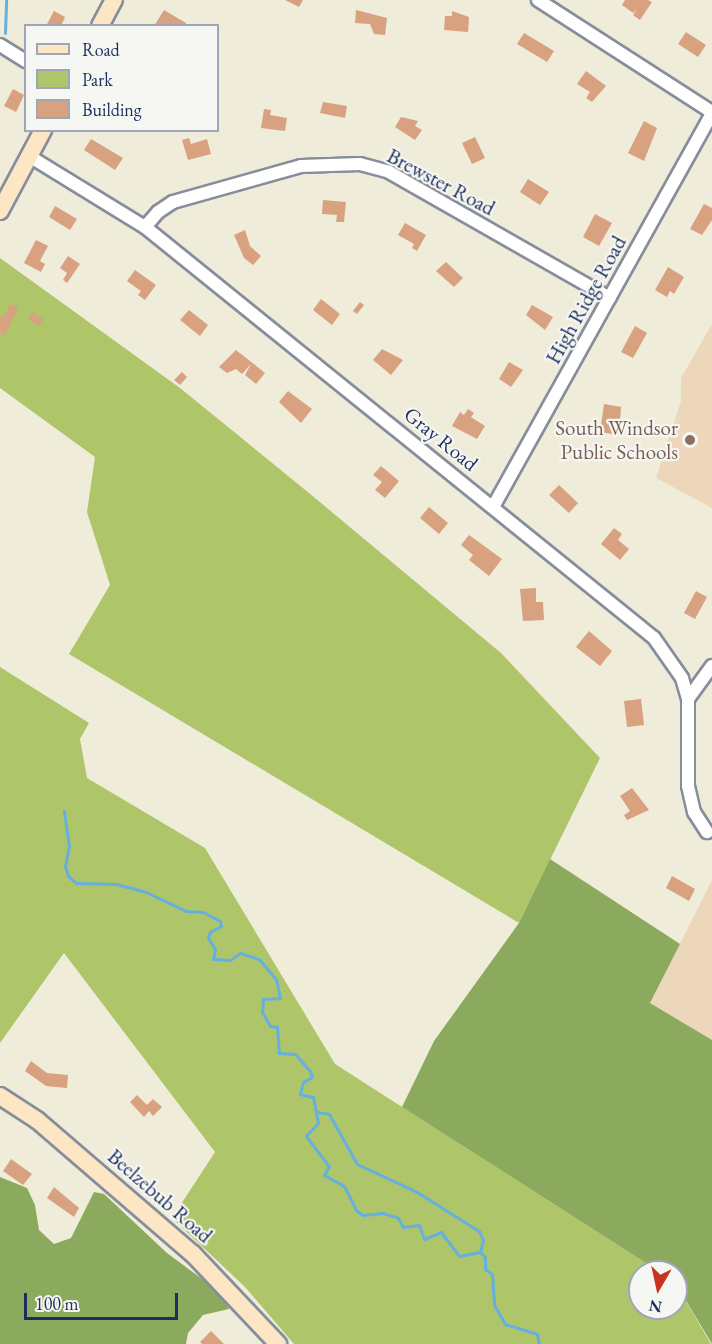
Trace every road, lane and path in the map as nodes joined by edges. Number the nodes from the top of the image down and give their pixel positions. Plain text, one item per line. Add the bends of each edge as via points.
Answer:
1 (114, 0) edge
2 (538, 0) edge
3 (101, 24) edge
4 (0, 45) edge
5 (24, 60) edge
6 (712, 113) edge
7 (42, 132) edge
8 (29, 156) junction
9 (0, 211) edge
10 (145, 227) junction
11 (610, 298) junction
12 (493, 507) junction
13 (712, 666) edge
14 (688, 699) junction
15 (707, 832) dead end
16 (0, 1096) edge
17 (278, 1344) edge

1 - 3 street
2 - 6 street
4 - 5 street
6 - 11 street, High Ridge Road
7 - 8 street
8 - 9 street
8 - 10 street, Gray Road
10 - 11 street, Brewster Road via 158,212 183,199 301,165 360,164 389,172
10 - 12 street, Gray Road
11 - 12 street, High Ridge Road
12 - 14 street, Gray Road via 654,638 682,678
13 - 14 street
14 - 15 street, Gray Road via 688,786 694,812
16 - 17 street, Beelzebub Road via 37,1120 193,1254

